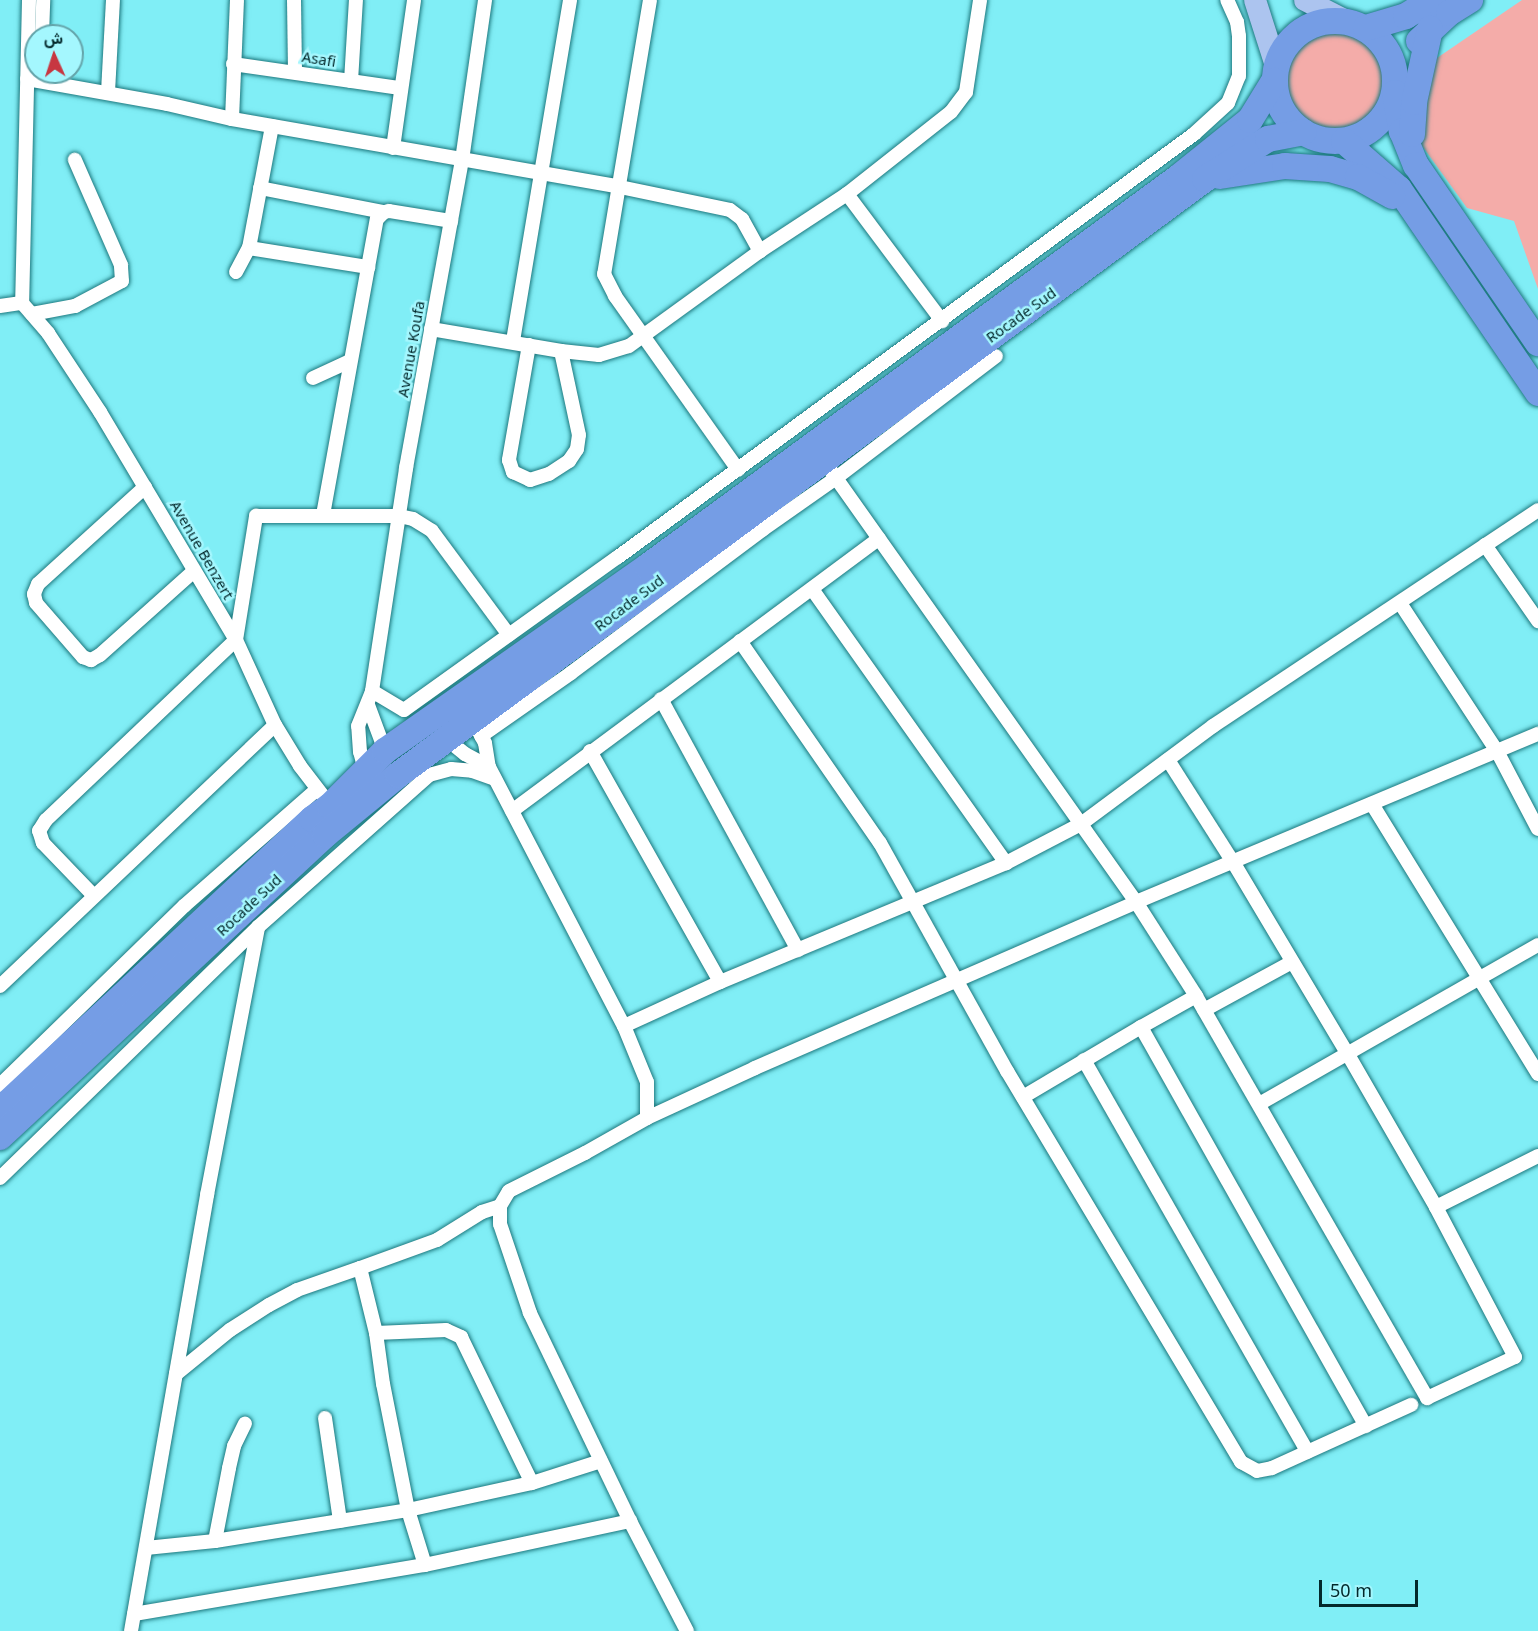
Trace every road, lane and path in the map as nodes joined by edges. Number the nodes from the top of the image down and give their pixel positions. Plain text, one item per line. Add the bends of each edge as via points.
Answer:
1 (29, 0) edge
2 (43, 0) edge
3 (113, 0) edge
4 (237, 0) edge
5 (294, 0) edge
6 (356, 0) edge
7 (414, 0) edge
8 (485, 0) edge
9 (570, 0) edge
10 (650, 0) edge
11 (980, 0) edge
12 (1227, 0) edge
13 (1255, 0) edge
14 (1305, 0) edge
15 (1432, 0) edge
16 (1470, 0) edge
17 (28, 24) edge
18 (42, 24) edge
19 (1357, 25) junction
20 (1430, 29) junction
21 (233, 64) junction
22 (295, 72) junction
23 (1275, 74) junction
24 (351, 81) junction
25 (27, 84) edge
26 (72, 84) edge
27 (1395, 84) junction
28 (400, 88) junction
29 (108, 92) junction
30 (232, 119) junction
31 (272, 126) junction
32 (1303, 132) junction
33 (1194, 134) junction
34 (1344, 141) junction
35 (393, 148) junction
36 (1213, 152) junction
37 (75, 160) dead end
38 (462, 160) junction
39 (1416, 165) junction
40 (542, 174) junction
41 (1205, 179) junction
42 (1151, 182) junction
43 (620, 187) junction
44 (260, 188) junction
45 (847, 194) junction
46 (1413, 207) junction
47 (384, 212) junction
48 (451, 221) junction
49 (249, 248) junction
50 (760, 251) junction
51 (368, 267) junction
52 (236, 272) dead end
53 (22, 303) junction
54 (0, 306) edge
55 (32, 314) junction
56 (942, 321) junction
57 (431, 328) junction
58 (643, 334) junction
59 (513, 341) junction
60 (1538, 343) edge
61 (529, 345) junction
62 (561, 351) junction
63 (996, 356) dead end
64 (350, 361) junction
65 (313, 378) dead end
66 (1538, 393) edge
67 (830, 469) junction
68 (738, 470) junction
69 (145, 487) junction
70 (1538, 510) edge
71 (323, 514) junction
72 (399, 516) junction
73 (879, 538) junction
74 (1485, 545) junction
75 (194, 571) junction
76 (812, 589) junction
77 (1400, 603) junction
78 (1538, 621) edge
79 (509, 635) junction
80 (236, 640) junction
81 (740, 641) junction
82 (370, 698) junction
83 (460, 699) junction
84 (661, 699) junction
85 (404, 710) junction
86 (425, 723) junction
87 (275, 725) junction
88 (477, 728) junction
89 (1538, 734) edge
90 (447, 739) junction
91 (590, 751) junction
92 (1497, 751) junction
93 (385, 752) junction
94 (1168, 760) junction
95 (492, 773) junction
96 (398, 775) junction
97 (371, 781) junction
98 (1372, 804) junction
99 (330, 805) junction
100 (512, 811) junction
101 (1081, 824) junction
102 (1538, 829) edge
103 (1233, 862) junction
104 (1006, 863) junction
105 (285, 888) junction
106 (94, 896) junction
107 (1136, 902) junction
108 (913, 903) junction
109 (258, 927) junction
110 (1538, 945) edge
111 (798, 950) junction
112 (1292, 962) junction
113 (1480, 978) junction
114 (955, 980) junction
115 (720, 982) junction
116 (0, 986) edge
117 (1196, 996) junction
118 (1204, 1010) junction
119 (624, 1026) junction
120 (1141, 1027) junction
121 (1347, 1053) junction
122 (1084, 1060) junction
123 (1538, 1074) edge
124 (0, 1085) edge
125 (1023, 1097) junction
126 (1259, 1104) junction
127 (0, 1110) edge
128 (647, 1118) junction
129 (0, 1137) edge
130 (1538, 1156) edge
131 (0, 1178) edge
132 (500, 1206) junction
133 (1436, 1207) junction
134 (360, 1268) junction
135 (376, 1333) junction
136 (176, 1374) junction
137 (1411, 1405) dead end
138 (326, 1418) dead end
139 (245, 1423) dead end
140 (1366, 1426) junction
141 (1308, 1452) junction
142 (601, 1461) junction
143 (532, 1483) junction
144 (408, 1510) junction
145 (340, 1521) junction
146 (630, 1521) junction
147 (215, 1541) junction
148 (146, 1548) junction
149 (425, 1565) junction
150 (134, 1614) junction
151 (131, 1631) edge
152 (687, 1631) edge

1 - 17 street
2 - 18 street
3 - 29 street
4 - 21 street
5 - 22 street
6 - 24 street
7 - 28 street
8 - 38 street, Avenue Koufa
9 - 40 street
10 - 43 street
11 - 45 street via 968,84 958,104
12 - 33 street via 1237,22 1239,76 1228,103
13 - 23 main road
14 - 19 main road
15 - 19 highway via 1406,16
16 - 20 highway
19 - 23 highway via 1330,20 1311,25 1283,49
19 - 27 highway via 1381,41 1391,57
20 - 27 highway
20 - 39 highway via 1412,122
21 - 22 street, Asafi
21 - 30 street
22 - 24 street, Asafi
23 - 32 highway via 1279,105
23 - 36 highway, Rocade Sud via 1250,120
24 - 28 street, Asafi
25 - 53 street
26 - 29 street
27 - 34 highway via 1390,107 1371,130
27 - 39 highway via 1404,138
28 - 35 street
29 - 30 street
30 - 31 street
31 - 35 street
31 - 44 street
32 - 34 highway via 1329,141
32 - 41 highway, Rocade Sud via 1268,139
33 - 36 street
33 - 42 street
34 - 46 highway via 1399,189
35 - 38 street
36 - 42 highway, Rocade Sud
37 - 55 street via 121,265 122,281 75,306
38 - 40 street
38 - 48 street, Avenue Koufa
39 - 60 highway
40 - 43 street
40 - 59 street
41 - 46 highway via 1285,166 1330,169 1358,177
41 - 67 highway, Rocade Sud
42 - 56 street
42 - 83 highway, Rocade Sud via 628,581
43 - 50 street via 730,210 742,219
43 - 58 street via 604,274
44 - 47 street
44 - 49 street
45 - 50 street
45 - 56 street
46 - 66 highway
47 - 48 street
47 - 51 street via 378,219
48 - 57 street, Avenue Koufa
49 - 51 street
49 - 52 street
50 - 58 street
51 - 64 street
53 - 54 street
53 - 55 street, Avenue Benzert
55 - 69 street, Avenue Benzert via 100,412
56 - 68 street
57 - 59 street
57 - 72 street, Avenue Koufa
58 - 62 street via 629,346 606,354
58 - 68 street
59 - 61 street
61 - 62 street
61 - 62 street via 509,460 513,472 530,480 569,461 577,449 579,435
63 - 67 street
64 - 65 street
64 - 71 street
67 - 73 street
67 - 88 highway, Rocade Sud
68 - 79 street
69 - 75 street, Avenue Benzert
69 - 75 street via 38,584 36,603 83,657 91,660
70 - 74 street
71 - 72 street
71 - 80 street via 256,516
72 - 79 street via 422,522 432,531
72 - 82 street, Avenue Koufa
73 - 76 street
73 - 101 street
74 - 77 street
74 - 78 street
75 - 80 street, Avenue Benzert
76 - 81 street
76 - 104 street
77 - 92 street
77 - 94 street
79 - 85 street
80 - 87 street, Avenue Benzert
80 - 106 street via 46,820 39,831 43,843
81 - 84 street
81 - 108 street via 880,843
82 - 85 street
82 - 93 street, Avenue Koufa
82 - 97 street, Avenue Koufa via 358,726
83 - 86 highway, Rocade Sud
83 - 88 street
84 - 91 street
84 - 111 street
85 - 86 street
86 - 90 street
86 - 93 highway, Rocade Sud
87 - 99 street, Avenue Benzert
87 - 106 street
88 - 90 highway, Rocade Sud
88 - 95 street
89 - 92 street
90 - 95 street
90 - 96 highway, Rocade Sud
91 - 100 street
91 - 115 street
92 - 98 street
92 - 102 street
93 - 96 street, Avenue Koufa
93 - 97 highway, Rocade Sud
94 - 101 street
94 - 103 street
95 - 100 street
95 - 105 street via 451,769 429,775
96 - 97 highway, Rocade Sud
97 - 99 highway, Rocade Sud
98 - 103 street
98 - 113 street
99 - 105 highway, Rocade Sud
99 - 124 street via 184,906
99 - 127 highway, Rocade Sud
100 - 119 street
101 - 104 street
101 - 107 street
103 - 107 street
103 - 112 street
104 - 108 street
105 - 109 street
105 - 129 highway, Rocade Sud
106 - 116 street
107 - 114 street
107 - 117 street
108 - 111 street
108 - 114 street
109 - 131 street
109 - 136 street
110 - 113 street
111 - 115 street
112 - 118 street
112 - 121 street
113 - 121 street
113 - 123 street
114 - 125 street
114 - 128 street
115 - 119 street
117 - 118 street
117 - 120 street
118 - 126 street
119 - 128 street via 647,1082
120 - 122 street
120 - 140 street
121 - 126 street
121 - 133 street
122 - 125 street
122 - 141 street
125 - 141 street via 1241,1462 1251,1470 1264,1471
126 - 133 street via 1427,1398 1515,1357
128 - 132 street via 509,1191
130 - 133 street
132 - 134 street via 482,1212 437,1240
132 - 142 street via 500,1224 530,1313
134 - 135 street
134 - 136 street via 297,1290 268,1305
135 - 143 street via 446,1330 461,1337
135 - 144 street
136 - 148 street
137 - 140 street
138 - 145 street
139 - 147 street via 231,1457
140 - 141 street
142 - 143 street
142 - 146 street
143 - 144 street
144 - 145 street
144 - 149 street
145 - 147 street
146 - 149 street
146 - 152 street
147 - 148 street
148 - 150 street
149 - 150 street
150 - 151 street

